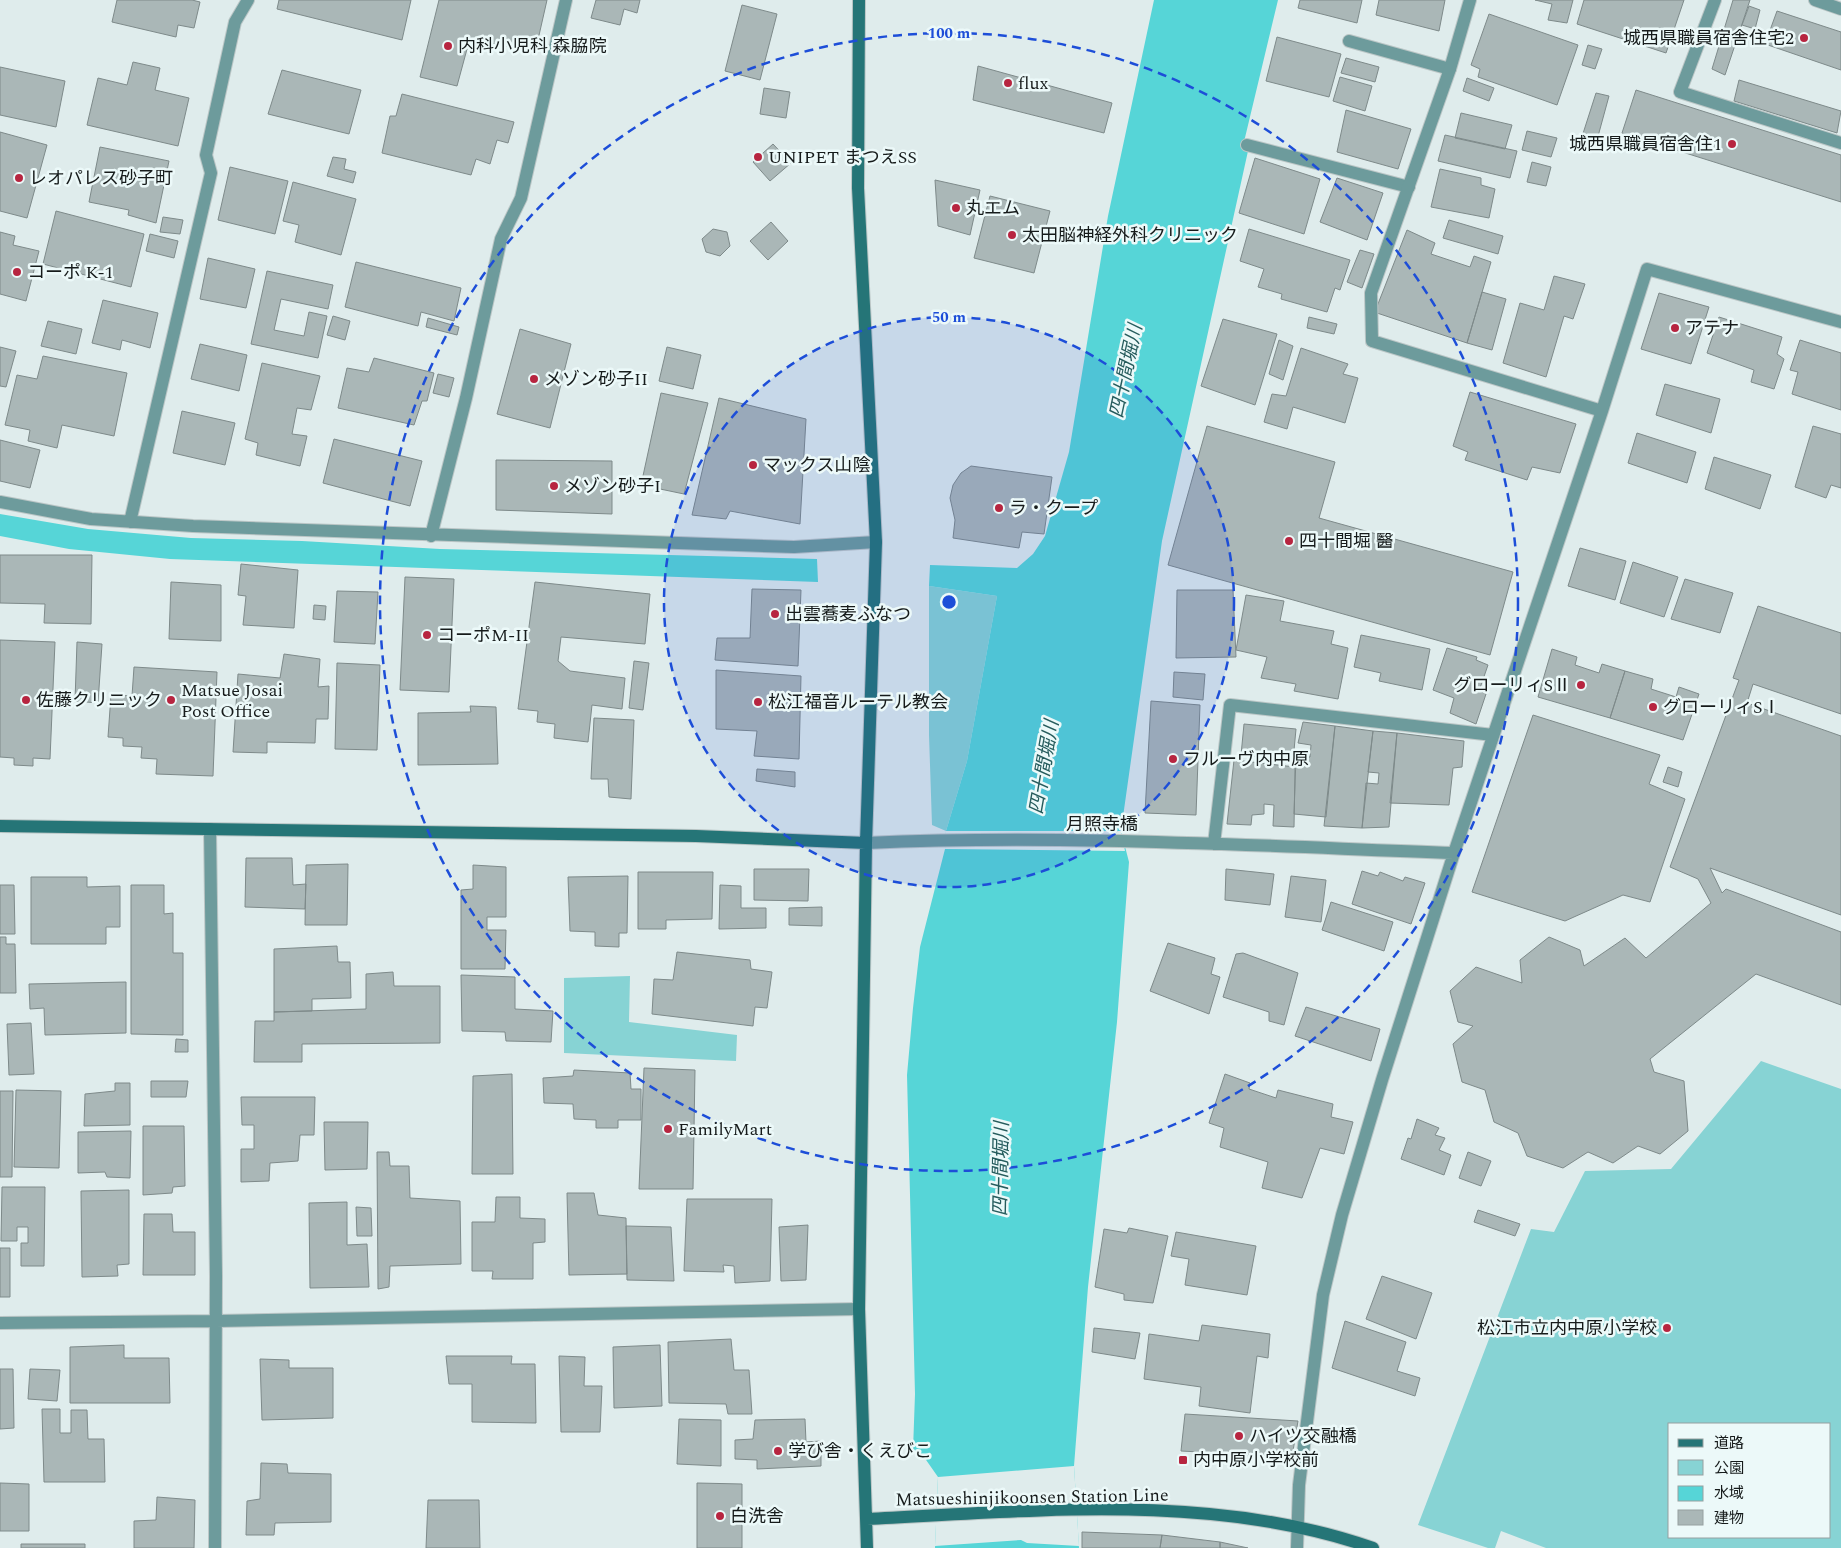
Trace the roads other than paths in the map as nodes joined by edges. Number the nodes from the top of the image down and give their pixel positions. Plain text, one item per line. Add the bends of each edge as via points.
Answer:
1 (248, 0) edge
2 (566, 0) edge
3 (859, 0) edge
4 (1470, 0) edge
5 (1715, 0) edge
6 (1815, 0) edge
7 (1841, 8) edge
8 (1349, 41) dead end
9 (1450, 69) junction
10 (1841, 142) edge
11 (1247, 145) dead end
12 (1408, 187) junction
13 (1841, 322) edge
14 (1602, 412) junction
15 (0, 502) edge
16 (130, 522) junction
17 (431, 536) junction
18 (876, 542) junction
19 (1493, 736) junction
20 (0, 826) edge
21 (210, 829) junction
22 (866, 843) junction
23 (1214, 844) junction
24 (1454, 852) junction
25 (859, 1309) junction
26 (216, 1321) junction
27 (0, 1322) edge
28 (867, 1519) junction
29 (1298, 1527) junction
30 (214, 1548) edge
31 (867, 1548) edge
32 (1297, 1548) edge
33 (1373, 1548) edge

1 - 16 street via 235,22 206,155 211,173
2 - 17 street via 521,198 501,239
3 - 18 street via 858,188
4 - 9 street
5 - 10 street via 1680,92
6 - 7 street
8 - 9 street
9 - 12 street
11 - 12 street
12 - 14 street via 1371,293 1372,341
13 - 14 street via 1647,269
14 - 19 street
15 - 16 street via 91,519
16 - 17 street
17 - 18 street via 794,547
18 - 22 street
19 - 23 street via 1230,705
19 - 24 street
20 - 21 street
21 - 22 street via 696,836
21 - 26 street
22 - 23 street, 月照寺橋 via 936,840
22 - 25 street
23 - 24 street, 月照寺橋
24 - 29 street via 1382,1080 1332,1255 1323,1295 1308,1409 1299,1484
25 - 26 street
25 - 28 street
26 - 27 street
26 - 30 street
28 - 29 street, Matsueshinjikoonsen Station Line via 1078,1510 1185,1511
28 - 31 street
29 - 32 street
29 - 33 street, Matsueshinjikoonsen Station Line

